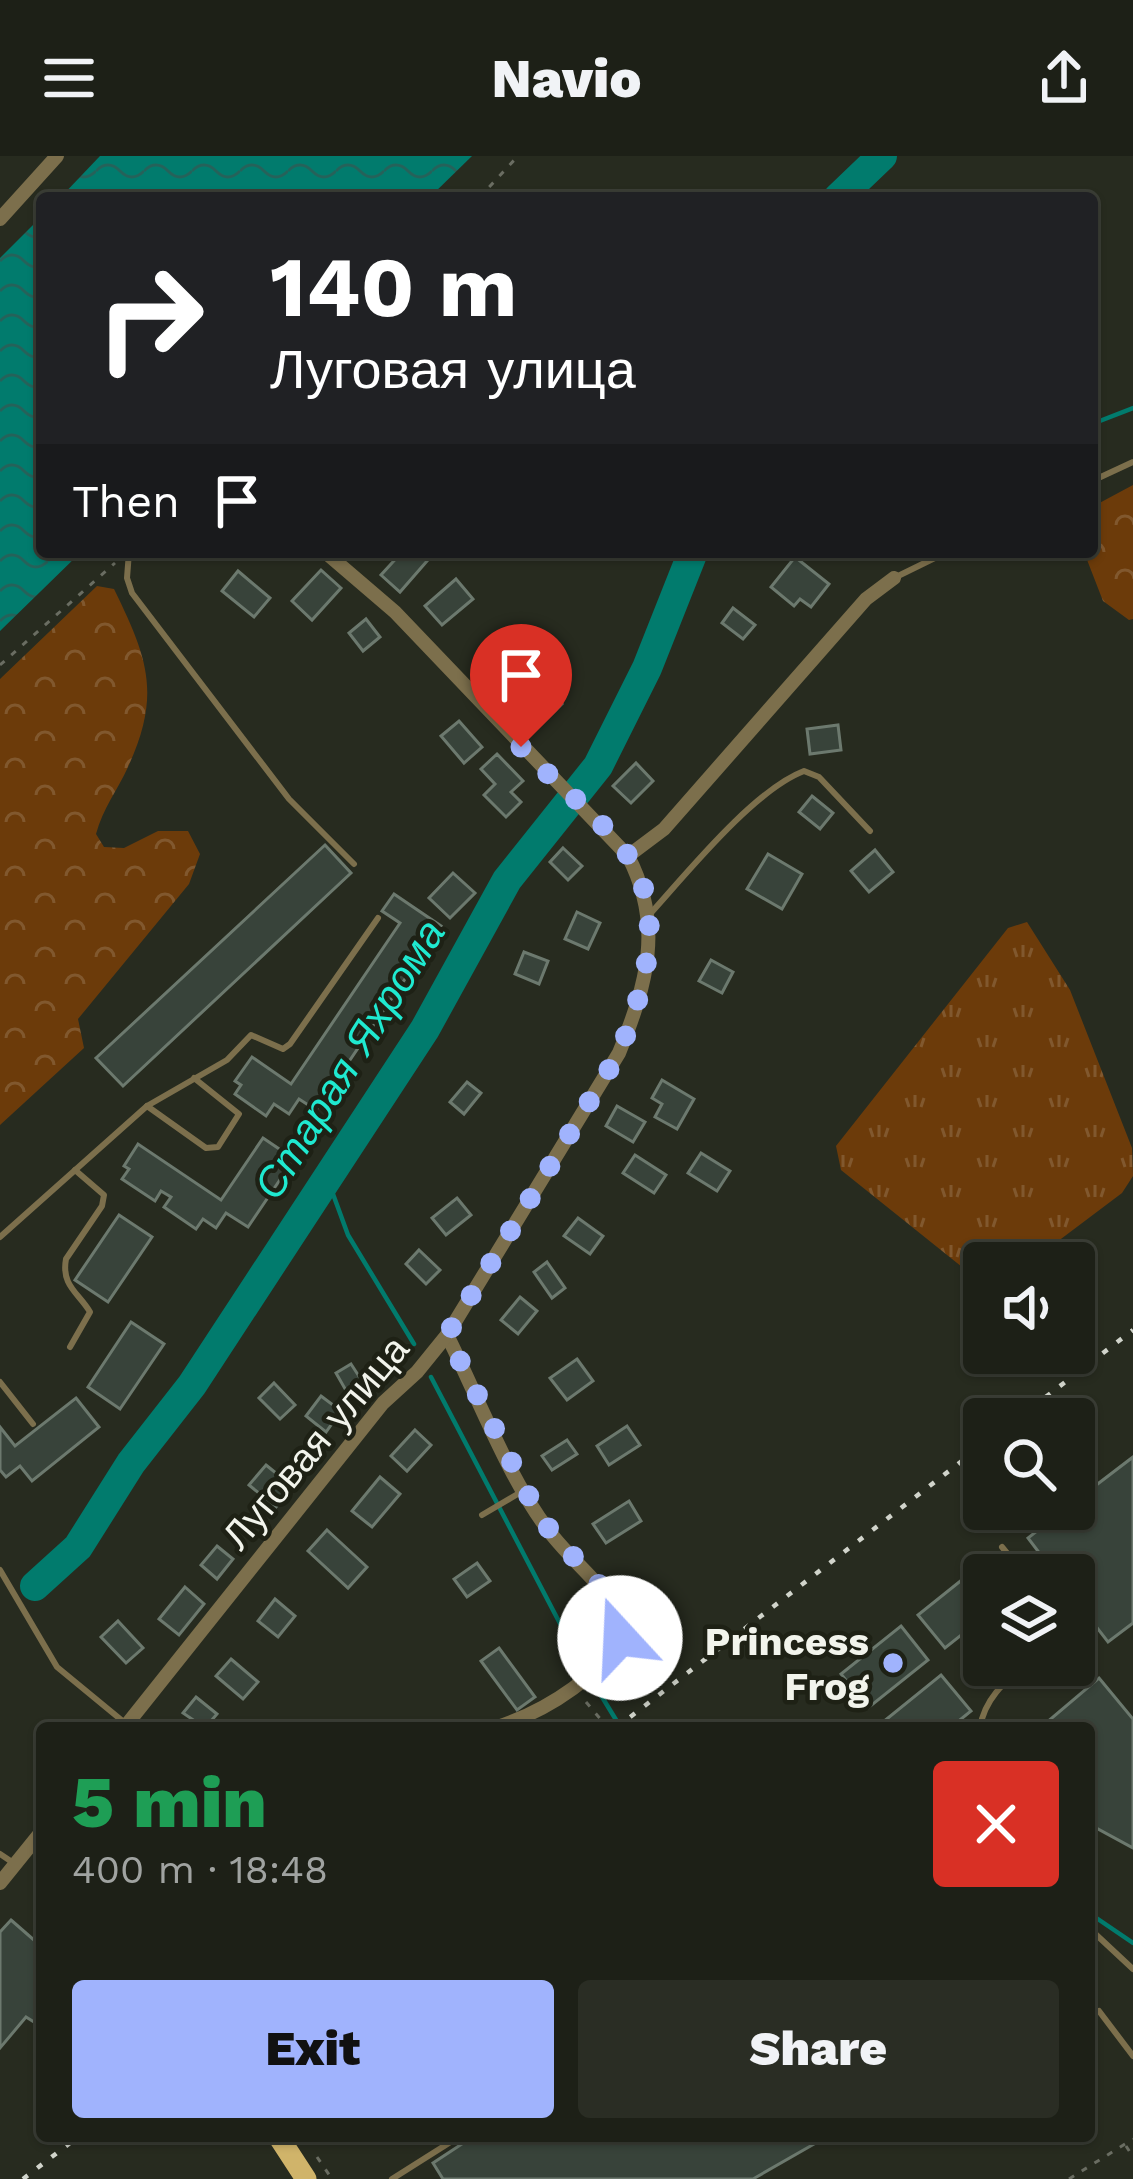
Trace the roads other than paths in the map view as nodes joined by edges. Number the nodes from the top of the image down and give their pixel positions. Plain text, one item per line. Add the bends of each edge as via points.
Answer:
1 (57, 156) edge
2 (0, 219) edge
3 (1133, 461) edge
4 (1098, 479) edge
5 (128, 558) edge
6 (332, 558) edge
7 (935, 558) edge
8 (894, 578) joint
9 (870, 831) dead end
10 (628, 856) junction
11 (354, 864) dead end
12 (650, 914) junction
13 (378, 918) dead end
14 (194, 1078) junction
15 (147, 1106) junction
16 (75, 1170) junction
17 (0, 1237) edge
18 (447, 1335) junction
19 (70, 1347) dead end
20 (0, 1382) edge
21 (33, 1424) dead end
22 (524, 1490) junction
23 (482, 1515) dead end
24 (1002, 1547) dead end
25 (1008, 1554) edge
26 (0, 1570) edge
27 (999, 1686) edge
28 (121, 1722) edge
29 (129, 1722) edge
30 (514, 1722) edge
31 (981, 1722) edge
32 (36, 1838) edge
33 (0, 1854) edge
34 (15, 1864) junction
35 (0, 1882) edge
36 (1095, 1934) edge
37 (1133, 1969) edge
38 (1099, 2011) dead end
39 (1133, 2056) edge
40 (282, 2142) edge
41 (451, 2142) edge
42 (306, 2179) edge
43 (392, 2179) edge

1 - 2 street
3 - 4 lane
5 - 11 lane via 132,593 153,622 289,800
6 - 10 street, Луговая улица
7 - 8 lane
8 - 10 street via 866,599 664,829
9 - 12 lane via 819,777 804,771 784,778
10 - 12 street, Луговая улица
12 - 18 street, Луговая улица via 637,1008 619,1053
13 - 14 lane via 290,1044 283,1049 251,1035
14 - 15 lane
14 - 15 lane via 238,1114 218,1147 206,1148
15 - 16 lane
16 - 17 lane
16 - 19 lane via 104,1195 66,1259 71,1290 91,1312
18 - 22 street
18 - 29 street, Луговая улица via 383,1403
20 - 21 lane
22 - 23 lane
22 - 30 street via 624,1621 620,1638 586,1678
24 - 25 lane
26 - 28 lane via 57,1667
27 - 31 lane
32 - 34 street
33 - 34 lane
34 - 35 street
36 - 37 lane
38 - 39 lane
40 - 42 main road
41 - 43 lane

